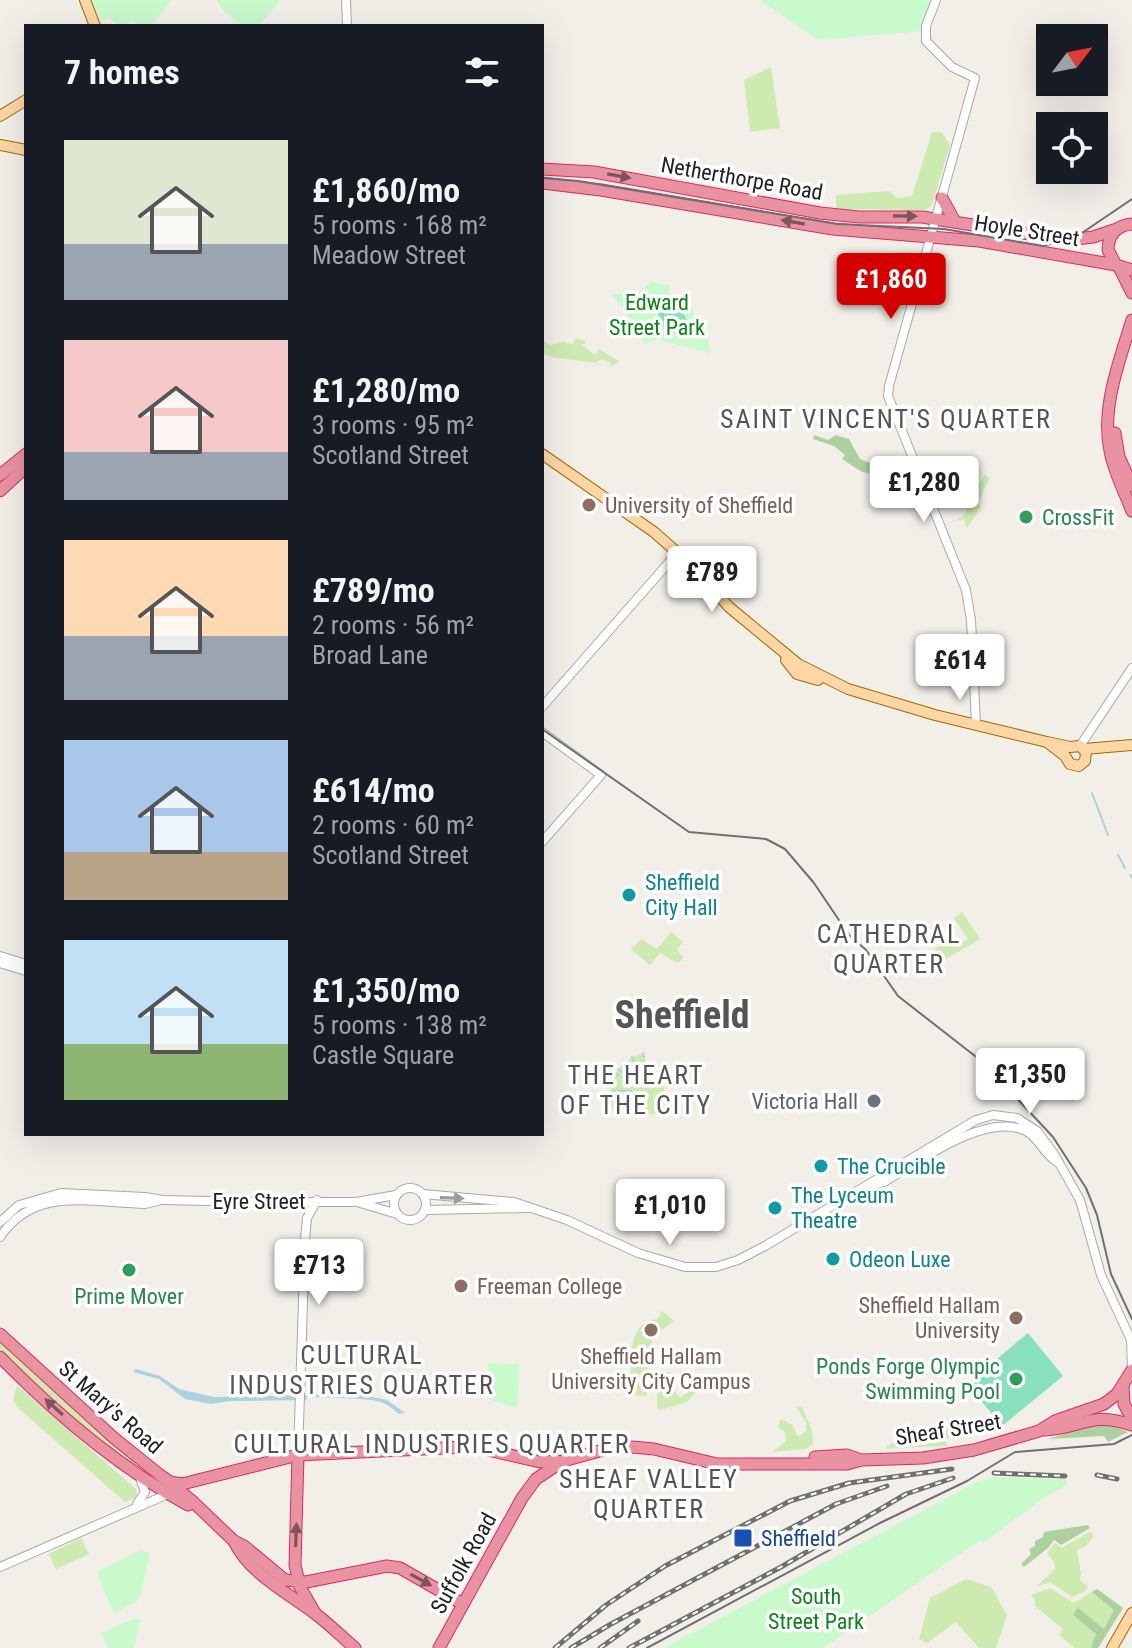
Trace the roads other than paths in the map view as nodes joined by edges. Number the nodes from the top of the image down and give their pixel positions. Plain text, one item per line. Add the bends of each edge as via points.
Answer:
1 (85, 0) edge
2 (346, 0) edge
3 (936, 0) edge
4 (96, 24) edge
5 (347, 24) edge
6 (24, 101) edge
7 (0, 116) edge
8 (0, 145) edge
9 (24, 150) edge
10 (544, 169) edge
11 (544, 183) edge
12 (942, 198) junction
13 (1132, 213) edge
14 (936, 218) junction
15 (954, 220) junction
16 (1123, 226) edge
17 (930, 237) junction
18 (1118, 266) junction
19 (1132, 270) edge
20 (1132, 293) edge
21 (1132, 320) edge
22 (1132, 343) edge
23 (544, 455) edge
24 (24, 456) edge
25 (24, 469) edge
26 (0, 475) edge
27 (1132, 486) edge
28 (0, 491) edge
29 (1132, 511) edge
30 (678, 552) junction
31 (1132, 668) edge
32 (544, 705) edge
33 (976, 724) junction
34 (544, 733) edge
35 (1132, 745) edge
36 (1077, 751) junction
37 (544, 840) edge
38 (0, 956) edge
39 (0, 963) edge
40 (24, 963) edge
41 (24, 970) edge
42 (1057, 1162) junction
43 (901, 1168) junction
44 (93, 1194) junction
45 (423, 1194) junction
46 (396, 1195) junction
47 (72, 1196) junction
48 (163, 1200) junction
49 (317, 1200) junction
50 (294, 1201) junction
51 (356, 1202) junction
52 (111, 1203) junction
53 (528, 1208) junction
54 (425, 1210) junction
55 (397, 1214) junction
56 (307, 1218) junction
57 (0, 1222) edge
58 (0, 1237) edge
59 (1122, 1319) junction
60 (1132, 1326) edge
61 (0, 1334) edge
62 (0, 1357) edge
63 (1132, 1370) edge
64 (1123, 1386) junction
65 (1132, 1419) edge
66 (1132, 1425) edge
67 (299, 1431) junction
68 (1039, 1431) junction
69 (315, 1454) junction
70 (298, 1455) junction
71 (510, 1456) junction
72 (563, 1461) junction
73 (540, 1462) junction
74 (136, 1475) junction
75 (161, 1476) junction
76 (530, 1480) junction
77 (168, 1494) junction
78 (132, 1508) junction
79 (197, 1508) junction
80 (234, 1541) junction
81 (0, 1567) edge
82 (299, 1583) junction
83 (463, 1604) junction
84 (315, 1613) junction
85 (1132, 1613) edge
86 (355, 1648) edge
87 (439, 1648) edge
88 (1112, 1648) edge

1 - 4 main road
2 - 5 street
3 - 12 street via 926,41 952,67 975,78
6 - 7 main road
8 - 9 main road
10 -> 14 highway, Netherthorpe Road via 603,173 820,213
17 -> 11 highway, Netherthorpe Road via 833,229
12 - 14 street
12 - 15 highway
13 - 16 highway
14 - 15 highway, Hoyle Street
14 - 17 street
15 - 16 highway, Hoyle Street via 1068,240
16 - 18 highway via 1110,239 1108,250
17 - 18 highway, Hoyle Street
17 - 33 street via 889,386 890,405 966,590
18 - 19 highway, Hoyle Street
18 - 20 highway
21 - 29 highway via 1112,389 1108,438
22 - 27 highway via 1114,421 1119,457
23 - 30 main road
24 - 26 highway
25 - 28 highway
30 - 32 street
30 - 33 main road via 725,604 802,670
31 - 36 street
33 - 36 main road
34 - 37 street via 601,775
35 - 36 main road
38 - 40 street
39 - 41 street
42 - 43 street via 1025,1131 1006,1127 973,1132
42 - 43 street via 1031,1125 989,1116
42 - 59 street via 1086,1215 1101,1275
43 - 53 street via 738,1260 708,1268 659,1260
44 - 47 street, Eyre Street
44 - 48 street, Eyre Street
44 - 52 street
45 - 46 street via 408,1188
45 -> 53 street via 499,1199
45 - 54 street
46 - 51 street, Eyre Street
46 - 55 street
47 - 52 street, Eyre Street
47 - 57 street, Eyre Street via 28,1201
47 - 58 street, Eyre Street via 26,1211
48 - 50 street, Eyre Street
48 - 52 street, Eyre Street
49 - 50 street, Eyre Street
49 - 51 street, Eyre Street
49 - 56 street
50 - 56 street
51 - 55 street, Eyre Street
53 - 54 street
54 - 55 street via 410,1220
56 - 67 street
59 - 60 street
59 - 63 street via 1131,1340
61 - 75 highway, St Mary's Road
74 -> 62 highway, St Mary's Road
63 - 64 highway
64 - 65 highway
64 - 68 highway, Sheaf Street via 1104,1404
66 - 68 highway, Sheaf Street via 1100,1418
67 - 69 street
67 - 70 street
68 - 72 highway, Sheaf Street via 923,1458 861,1460 847,1455 717,1464 632,1447
69 - 70 highway, Sheaf Street
69 - 71 highway, Sheaf Street via 465,1447
70 - 75 highway, Sheaf Street via 182,1484
82 -> 70 highway
71 - 73 highway, Sheaf Street
71 - 76 highway
72 - 73 highway, Sheaf Street
72 - 76 highway, Sheaf Street
73 - 76 highway, Suffolk Road
74 - 77 highway, St Mary's Road
74 - 78 street via 145,1492
75 - 77 highway
75 - 79 highway, St Mary's Road
76 - 83 highway, Suffolk Road
77 - 78 street
77 - 79 highway, St Mary's Road
78 - 81 street
79 - 80 highway, St Mary's Road
80 - 82 highway, St Mary's Road via 285,1580
80 - 84 highway, St Mary's Road via 254,1567
82 -> 83 highway via 377,1566 400,1568
82 - 84 highway, St Mary's Road
83 - 87 highway, Suffolk Road
84 - 86 highway, St Mary's Road
85 - 88 main road

